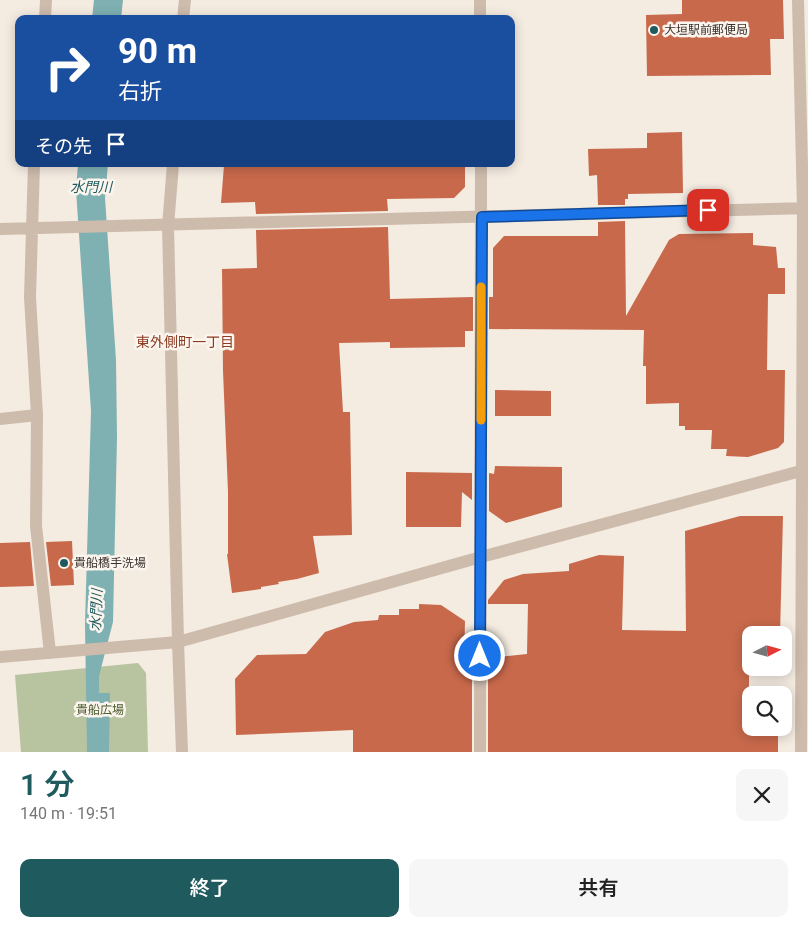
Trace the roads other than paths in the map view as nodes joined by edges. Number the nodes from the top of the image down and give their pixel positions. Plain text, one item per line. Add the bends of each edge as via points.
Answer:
1 (46, 0) edge
2 (185, 0) edge
3 (480, 0) edge
4 (798, 0) edge
5 (45, 15) edge
6 (183, 15) edge
7 (480, 15) edge
8 (34, 167) edge
9 (173, 167) edge
10 (481, 167) edge
11 (806, 208) edge
12 (482, 217) junction
13 (168, 226) junction
14 (33, 228) junction
15 (0, 229) edge
16 (36, 415) junction
17 (0, 419) edge
18 (805, 470) edge
19 (480, 556) junction
20 (178, 642) junction
21 (50, 652) junction
22 (0, 657) edge
23 (182, 752) edge
24 (480, 752) edge
25 (800, 752) edge

1 - 5 street
2 - 6 street
3 - 7 street
4 - 11 street
8 - 14 street
9 - 13 street
10 - 12 street
11 - 12 street
11 - 18 street
12 - 13 street
12 - 19 street
13 - 14 street
13 - 20 street
14 - 15 street
14 - 16 street via 30,297
16 - 17 street
16 - 21 street via 36,526
18 - 19 street
18 - 25 street
19 - 20 street
19 - 24 street
20 - 21 street
20 - 23 street
21 - 22 street

